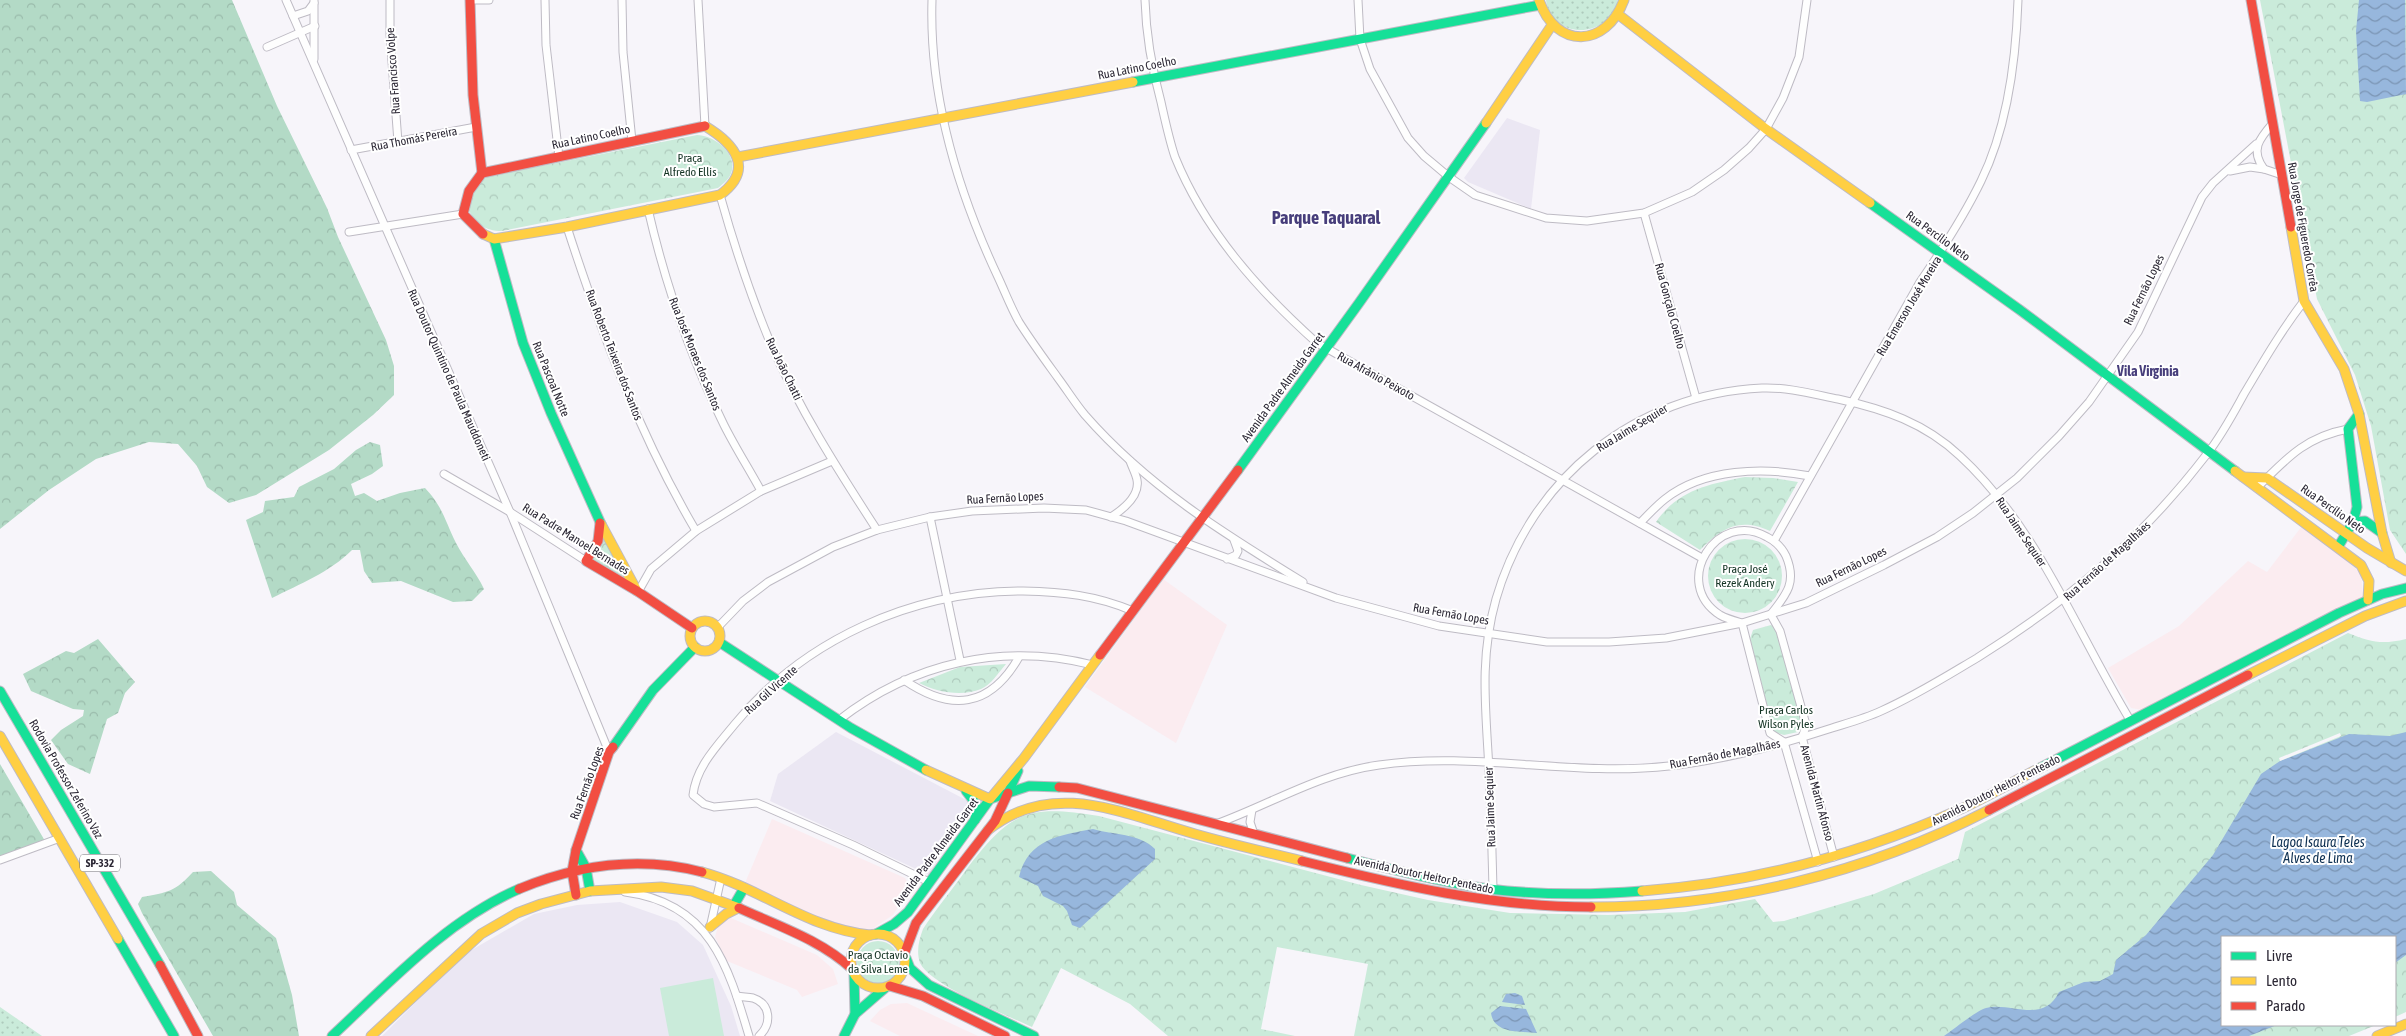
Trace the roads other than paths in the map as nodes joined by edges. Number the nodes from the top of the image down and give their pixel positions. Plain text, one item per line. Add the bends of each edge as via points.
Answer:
1 (286, 0) edge
2 (390, 0) edge
3 (470, 0) edge
4 (489, 0) edge
5 (545, 0) edge
6 (622, 0) edge
7 (698, 0) edge
8 (932, 0) edge
9 (1145, 0) edge
10 (1358, 0) edge
11 (1624, 0) edge
12 (1807, 0) edge
13 (2018, 0) edge
14 (2251, 0) edge
15 (314, 2) edge
16 (1540, 2) edge
17 (293, 16) junction
18 (1619, 16) junction
19 (315, 26) junction
20 (1552, 26) junction
21 (300, 32) junction
22 (1360, 39) junction
23 (267, 47) dead end
24 (314, 62) junction
25 (1155, 78) junction
26 (944, 118) junction
27 (2273, 124) junction
28 (705, 126) junction
29 (476, 127) junction
30 (1766, 129) junction
31 (632, 141) junction
32 (398, 142) junction
33 (2256, 144) junction
34 (351, 150) junction
35 (559, 157) junction
36 (738, 157) junction
37 (2264, 169) junction
38 (482, 172) junction
39 (2225, 173) junction
40 (2282, 175) junction
41 (1449, 177) junction
42 (720, 195) junction
43 (648, 209) junction
44 (1644, 213) junction
45 (463, 214) junction
46 (384, 225) junction
47 (567, 228) junction
48 (349, 232) dead end
49 (494, 239) junction
50 (1941, 252) junction
51 (2304, 301) junction
52 (1327, 348) junction
53 (2107, 374) junction
54 (1696, 398) junction
55 (1852, 402) junction
56 (2359, 414) junction
57 (2348, 429) junction
58 (2209, 452) junction
59 (1129, 459) junction
60 (832, 461) junction
61 (444, 474) dead end
62 (1810, 476) junction
63 (2243, 477) junction
64 (2266, 478) junction
65 (1151, 479) junction
66 (1562, 480) junction
67 (1138, 482) junction
68 (2257, 488) junction
69 (761, 491) junction
70 (1997, 495) junction
71 (1124, 510) junction
72 (510, 512) junction
73 (930, 517) junction
74 (1111, 517) junction
75 (1202, 519) junction
76 (1126, 521) junction
77 (600, 522) junction
78 (2352, 522) junction
79 (1640, 523) junction
80 (877, 530) junction
81 (696, 531) junction
82 (2346, 533) junction
83 (2382, 533) junction
84 (1234, 539) junction
85 (1184, 541) junction
86 (1774, 541) junction
87 (2338, 547) junction
88 (1256, 554) junction
89 (1702, 558) junction
90 (1227, 559) junction
91 (586, 561) junction
92 (2392, 563) junction
93 (1250, 567) junction
94 (2406, 571) edge
95 (1311, 588) junction
96 (2406, 588) edge
97 (638, 592) junction
98 (947, 599) junction
99 (2064, 599) junction
100 (2368, 600) junction
101 (2406, 601) edge
102 (1133, 611) junction
103 (1771, 615) junction
104 (1742, 623) junction
105 (718, 627) junction
106 (692, 628) junction
107 (1489, 634) junction
108 (719, 642) junction
109 (694, 647) junction
110 (2268, 650) junction
111 (1019, 657) junction
112 (960, 660) junction
113 (2275, 662) junction
114 (1093, 665) junction
115 (904, 680) junction
116 (779, 681) junction
117 (0, 691) edge
118 (840, 720) junction
119 (2130, 720) junction
120 (0, 736) edge
121 (1802, 737) junction
122 (1784, 742) junction
123 (609, 752) junction
124 (1024, 758) junction
125 (1488, 762) junction
126 (1018, 772) junction
127 (1029, 786) junction
128 (964, 790) junction
129 (1008, 793) junction
130 (990, 799) junction
131 (1252, 810) junction
132 (974, 821) junction
133 (1215, 824) junction
134 (988, 830) junction
135 (1254, 834) junction
136 (60, 838) junction
137 (576, 850) junction
138 (1834, 857) junction
139 (0, 860) edge
140 (1818, 862) junction
141 (586, 868) junction
142 (572, 871) junction
143 (721, 878) junction
144 (930, 882) junction
145 (744, 888) junction
146 (605, 889) junction
147 (1493, 889) junction
148 (590, 891) junction
149 (576, 894) junction
150 (716, 899) junction
151 (736, 908) junction
152 (709, 931) junction
153 (873, 935) junction
154 (905, 954) junction
155 (853, 971) junction
156 (887, 987) junction
157 (737, 996) junction
158 (855, 1014) junction
159 (2406, 1024) edge
160 (174, 1036) edge
161 (198, 1036) edge
162 (332, 1036) edge
163 (371, 1036) edge
164 (749, 1036) edge
165 (759, 1036) edge
166 (844, 1036) edge
167 (1005, 1036) edge
168 (1034, 1036) edge
169 (2377, 1036) edge

1 - 17 street, Rua Doutor Quintino de Paula Mauddoneti
2 - 32 street, Rua Francisco Volpe
3 - 4 street
3 - 29 main road
5 - 35 street via 546,45
6 - 31 street via 623,52
7 - 28 street
8 - 26 street, Rua Fernão Lopes via 931,31
9 - 25 street, Rua Afrânio Peixoto
10 - 22 street
11 - 18 main road
12 - 30 street via 1799,57 1783,98
13 - 50 street, Rua Emerson José Moreira via 2012,75 1999,130 1981,180
14 - 27 main road, Rua Jorge de Figueredo Corrêa
15 - 17 street via 308,10
15 - 19 street
16 - 20 main road
16 - 22 main road, Rua Latino Coelho
17 - 21 street, Rua Doutor Quintino de Paula Mauddoneti
18 - 20 main road via 1604,31 1588,36 1572,36
18 - 30 main road, Rua Percílio Neto
19 - 21 street
19 - 24 street
20 - 41 main road, Avenida Padre Almeida Garret
21 - 23 street
21 - 24 street, Rua Doutor Quintino de Paula Mauddoneti
22 - 25 main road, Rua Latino Coelho
22 - 41 street via 1370,69 1408,138
24 - 34 street, Rua Doutor Quintino de Paula Mauddoneti
25 - 26 main road, Rua Latino Coelho
25 - 52 street, Rua Afrânio Peixoto via 1176,157 1207,218 1225,245 1277,307
26 - 36 main road, Rua Latino Coelho
26 - 59 street, Rua Fernão Lopes via 967,204 1018,321 1084,414
27 - 33 street, Rua Fernão Lopes
27 - 40 main road, Rua Jorge de Figueredo Corrêa
28 - 31 main road, Rua Latino Coelho
28 - 36 main road via 720,133
29 - 32 street, Rua Thomás Pereira
29 - 38 main road
30 - 44 street via 1724,170 1692,192
30 - 50 main road, Rua Percílio Neto
31 - 35 main road, Rua Latino Coelho
32 - 34 street, Rua Thomás Pereira
33 - 37 street via 2256,156
33 - 39 street, Rua Fernão Lopes
34 - 46 street, Rua Doutor Quintino de Paula Mauddoneti
35 - 38 main road, Rua Latino Coelho
36 - 42 main road via 737,180 730,190
37 - 39 street via 2242,167
37 - 40 street
38 - 45 main road via 466,194
39 - 53 street, Rua Fernão Lopes via 2202,197 2138,332
40 - 51 main road, Rua Jorge de Figueredo Corrêa
41 - 44 street via 1475,195 1546,218 1586,221
41 - 52 main road, Avenida Padre Almeida Garret
42 - 43 main road
42 - 60 street, Rua João Chatti via 742,269 771,343
43 - 47 main road
43 - 69 street, Rua José Moraes dos Santos via 660,263 706,387
44 - 54 street, Rua Gonçalo Coelho
45 - 46 street
45 - 49 main road via 471,224
46 - 48 street
46 - 72 street, Rua Doutor Quintino de Paula Mauddoneti
47 - 49 main road
47 - 81 street, Rua Roberto Teixeira dos Santos via 630,401 670,487
49 - 77 main road, Rua Pascoal Notte via 524,344
50 - 53 main road, Rua Percílio Neto
50 - 55 street, Rua Emerson José Moreira via 1920,282
51 - 56 main road, Rua Jorge de Figueredo Corrêa via 2344,369
51 - 58 street, Rua Fernão de Magalhães via 2271,347
52 - 66 street, Rua Afrânio Peixoto
52 - 75 main road, Avenida Padre Almeida Garret
53 - 58 main road, Rua Percílio Neto
53 - 70 street, Rua Fernão Lopes via 2089,402 2059,436
54 - 55 street, Rua Jaime Sequier via 1764,388 1802,391
54 - 66 street, Rua Jaime Sequier via 1642,420 1582,459
55 - 62 street, Rua Emerson José Moreira
55 - 70 street, Rua Jaime Sequier via 1893,413 1933,434 1960,456
56 - 57 main road
56 - 83 main road, Rua Jorge de Figueredo Corrêa
57 - 64 street via 2316,438 2291,453
57 - 78 main road via 2357,507
58 - 63 main road, Rua Percílio Neto
58 - 99 street, Rua Fernão de Magalhães via 2156,516 2115,557
59 - 65 street, Rua Fernão Lopes
59 - 67 street
60 - 69 street
60 - 80 street, Rua João Chatti
61 - 72 street, Rua Padre Manoel Bernades
62 - 79 street via 1771,471 1714,477 1689,484 1665,498
62 - 86 street, Rua Emerson José Moreira
63 - 64 main road
63 - 68 main road, Rua Percílio Neto
64 - 68 street
64 - 82 main road, Rua Percílio Neto
65 - 67 street
65 - 75 street, Rua Fernão Lopes
66 - 79 street, Rua Afrânio Peixoto
66 - 107 street, Rua Jaime Sequier via 1520,537 1495,600
67 - 71 street
68 - 87 main road, Rua Percílio Neto
69 - 81 street
70 - 99 street, Rua Jaime Sequier
70 - 103 street, Rua Fernão Lopes via 1902,556 1843,587
71 - 74 street
71 - 76 street
72 - 91 street, Rua Padre Manoel Bernades
72 - 123 street, Rua Doutor Quintino de Paula Mauddoneti
73 - 74 street, Rua Fernão Lopes via 992,508 1044,508 1086,510
73 - 80 street, Rua Fernão Lopes
73 - 98 street
74 - 76 street, Rua Fernão Lopes
75 - 84 street, Rua Fernão Lopes
75 - 85 main road, Avenida Padre Almeida Garret
76 - 85 street, Rua Fernão Lopes
77 - 91 main road via 598,541
77 - 97 main road, Rua Pascoal Notte
78 - 82 main road
78 - 83 main road via 2368,520
79 - 89 street, Rua Afrânio Peixoto
80 - 105 street, Rua Fernão Lopes via 834,547 768,582 743,601
81 - 97 street via 651,569
82 - 87 main road
82 - 92 main road, Rua Percílio Neto
83 - 92 main road, Rua Jorge de Figueredo Corrêa
84 - 88 street, Rua Fernão Lopes
84 - 90 street via 1238,551
85 - 90 street, Rua Fernão Lopes
85 - 102 main road, Avenida Padre Almeida Garret
86 - 89 street via 1748,530 1734,532 1721,537
86 - 103 street via 1784,551 1791,579 1788,594
87 - 100 main road, Rua Percílio Neto via 2368,573
88 - 93 street via 1250,557
88 - 95 street, Rua Fernão Lopes
89 - 104 street via 1699,580 1706,601 1722,617
90 - 93 street, Rua Fernão Lopes
91 - 97 main road, Rua Padre Manoel Bernades
92 - 94 main road, Rua Percílio Neto
93 - 95 street, Rua Fernão Lopes
95 - 107 street, Rua Fernão Lopes via 1390,615
96 - 100 main road, Avenida Doutor Heitor Penteado
97 - 106 main road, Rua Padre Manoel Bernades
98 - 102 street, Rua Gil Vicente via 1000,591 1066,592 1106,600
98 - 112 street
98 - 116 street, Rua Gil Vicente via 918,604 858,628 812,654
99 - 119 street, Rua Jaime Sequier
99 - 121 street, Rua Fernão de Magalhães via 1930,686 1878,713
100 - 110 main road, Avenida Doutor Heitor Penteado
101 - 113 main road, Avenida Doutor Heitor Penteado via 2365,616
102 - 114 main road, Avenida Padre Almeida Garret
103 - 104 street, Rua Fernão Lopes
103 - 121 street, Avenida Martin Afonso via 1780,631 1805,721
104 - 107 street, Rua Fernão Lopes via 1666,638 1609,642 1547,642
104 - 122 street, Avenida Martin Afonso via 1770,733
105 - 106 main road via 707,620
105 - 108 main road
106 - 109 main road via 690,638
107 - 125 street, Rua Jaime Sequier via 1483,668
108 - 109 main road via 709,651
108 - 116 main road
109 - 123 main road, Rua Fernão Lopes via 653,690
110 - 113 main road via 2267,657
110 - 119 main road, Avenida Doutor Heitor Penteado
111 - 112 street
111 - 114 street via 1072,660
111 - 115 street via 1000,684 988,693 958,701 922,692
112 - 115 street
113 - 134 main road, Avenida Doutor Heitor Penteado via 1977,816 1915,844 1790,883 1691,900 1595,907 1472,899 1363,876 1073,803 1026,806 999,820
114 - 124 main road, Avenida Padre Almeida Garret
115 - 118 street via 877,693
116 - 118 main road
116 - 144 street, Rua Gil Vicente via 747,709 702,766 694,781 693,795 714,807 757,803
117 - 161 main road, Rodovia Professor Zeferino Vaz / SP-332 via 169,980
118 - 128 main road via 890,753
119 - 138 main road, Avenida Doutor Heitor Penteado via 1964,807 1896,837
120 - 136 main road, SP-332
121 - 122 street, Rua Fernão de Magalhães
121 - 138 street, Avenida Martin Afonso
122 - 125 street, Rua Fernão de Magalhães via 1671,766 1644,768 1554,768
122 - 140 street, Avenida Martin Afonso
123 - 137 main road, Rua Fernão Lopes
124 - 126 main road
124 - 130 main road, Avenida Padre Almeida Garret
125 - 131 street, Rua Fernão de Magalhães via 1380,764 1299,787
125 - 147 street, Rua Jaime Sequier
126 - 127 main road via 1020,781
126 - 129 main road
127 - 129 main road, Avenida Doutor Heitor Penteado
127 - 133 main road, Avenida Doutor Heitor Penteado via 1052,784 1076,788
128 - 130 main road
128 - 132 main road via 976,804
129 - 130 main road, Avenida Doutor Heitor Penteado
129 - 134 main road
130 - 132 main road, Avenida Padre Almeida Garret
131 - 133 street, Rua Fernão de Magalhães
131 - 135 street via 1250,822
132 - 144 main road, Avenida Padre Almeida Garret
133 - 135 main road, Avenida Doutor Heitor Penteado
134 - 154 main road via 916,923
135 - 147 main road, Avenida Doutor Heitor Penteado via 1376,865
136 - 139 street
136 - 160 main road, SP-332
137 - 141 main road
137 - 142 main road, Rua Fernão Lopes
138 - 140 main road, Avenida Doutor Heitor Penteado
140 - 147 main road, Avenida Doutor Heitor Penteado via 1761,876 1657,890 1575,893
141 - 142 main road
141 - 143 main road via 611,864 661,865 701,871
141 - 148 main road
142 - 149 main road, Rua Fernão Lopes
142 - 162 main road via 522,888 466,918
143 - 145 main road
143 - 150 street
144 - 153 main road, Avenida Padre Almeida Garret via 902,918
145 - 151 main road via 739,893
145 - 153 main road via 841,933
146 - 148 main road
146 - 150 main road via 661,887 692,891
146 - 152 street via 660,900
148 - 149 main road
149 - 163 main road via 517,913 481,934
150 - 151 main road
150 - 152 street
151 - 152 main road
151 - 155 main road via 818,944 837,955
152 - 157 street
153 - 154 main road via 892,938
153 - 155 main road via 855,947
154 - 156 main road via 903,974
154 - 168 main road via 910,968 929,985
155 - 156 main road via 864,985
155 - 158 main road
156 - 158 main road
156 - 167 main road via 916,994
157 - 164 street
157 - 165 street via 753,998 768,1012 768,1022
158 - 166 main road
159 - 169 main road

